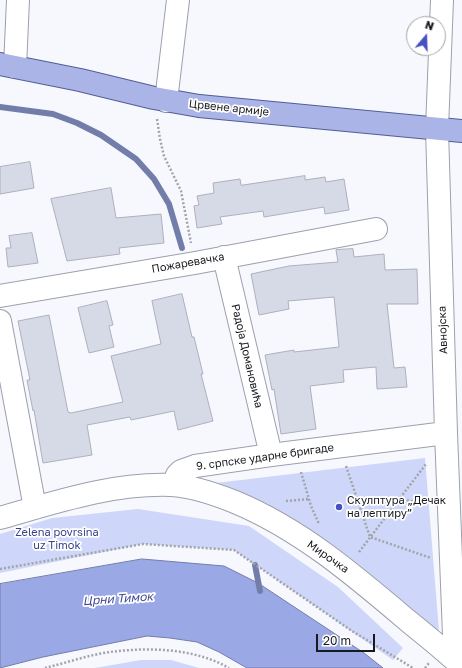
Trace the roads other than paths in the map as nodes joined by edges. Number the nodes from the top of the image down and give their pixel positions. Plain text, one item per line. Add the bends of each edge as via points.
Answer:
1 (18, 0) edge
2 (178, 0) edge
3 (442, 0) edge
4 (7, 66) edge
5 (160, 99) junction
6 (437, 129) junction
7 (462, 131) edge
8 (376, 229) dead end
9 (224, 257) junction
10 (0, 296) edge
11 (0, 321) edge
12 (452, 329) edge
13 (446, 433) junction
14 (271, 455) junction
15 (455, 475) edge
16 (173, 485) junction
17 (35, 508) junction
18 (0, 518) edge
19 (458, 663) edge

1 - 4 street
2 - 5 street
3 - 6 street, Авнојска
4 - 5 main road, Црвене армије
5 - 6 main road, Црвене армије via 233,109
6 - 7 main road, Црвене армије
6 - 12 street, Авнојска
8 - 9 street, Пожаревачка
9 - 10 street, Пожаревачка
9 - 14 street, Радоја Домановића
11 - 17 street
12 - 13 street, Авнојска
13 - 14 street, 9. српске ударне бригаде
13 - 15 street, Авнојска
14 - 16 street, 9. српске ударне бригаде via 187,468 177,475
15 - 19 street, Авнојска
16 - 17 street via 134,486 98,491
16 - 19 street, Мирочка via 199,489 224,497 271,519 355,576
17 - 18 street

